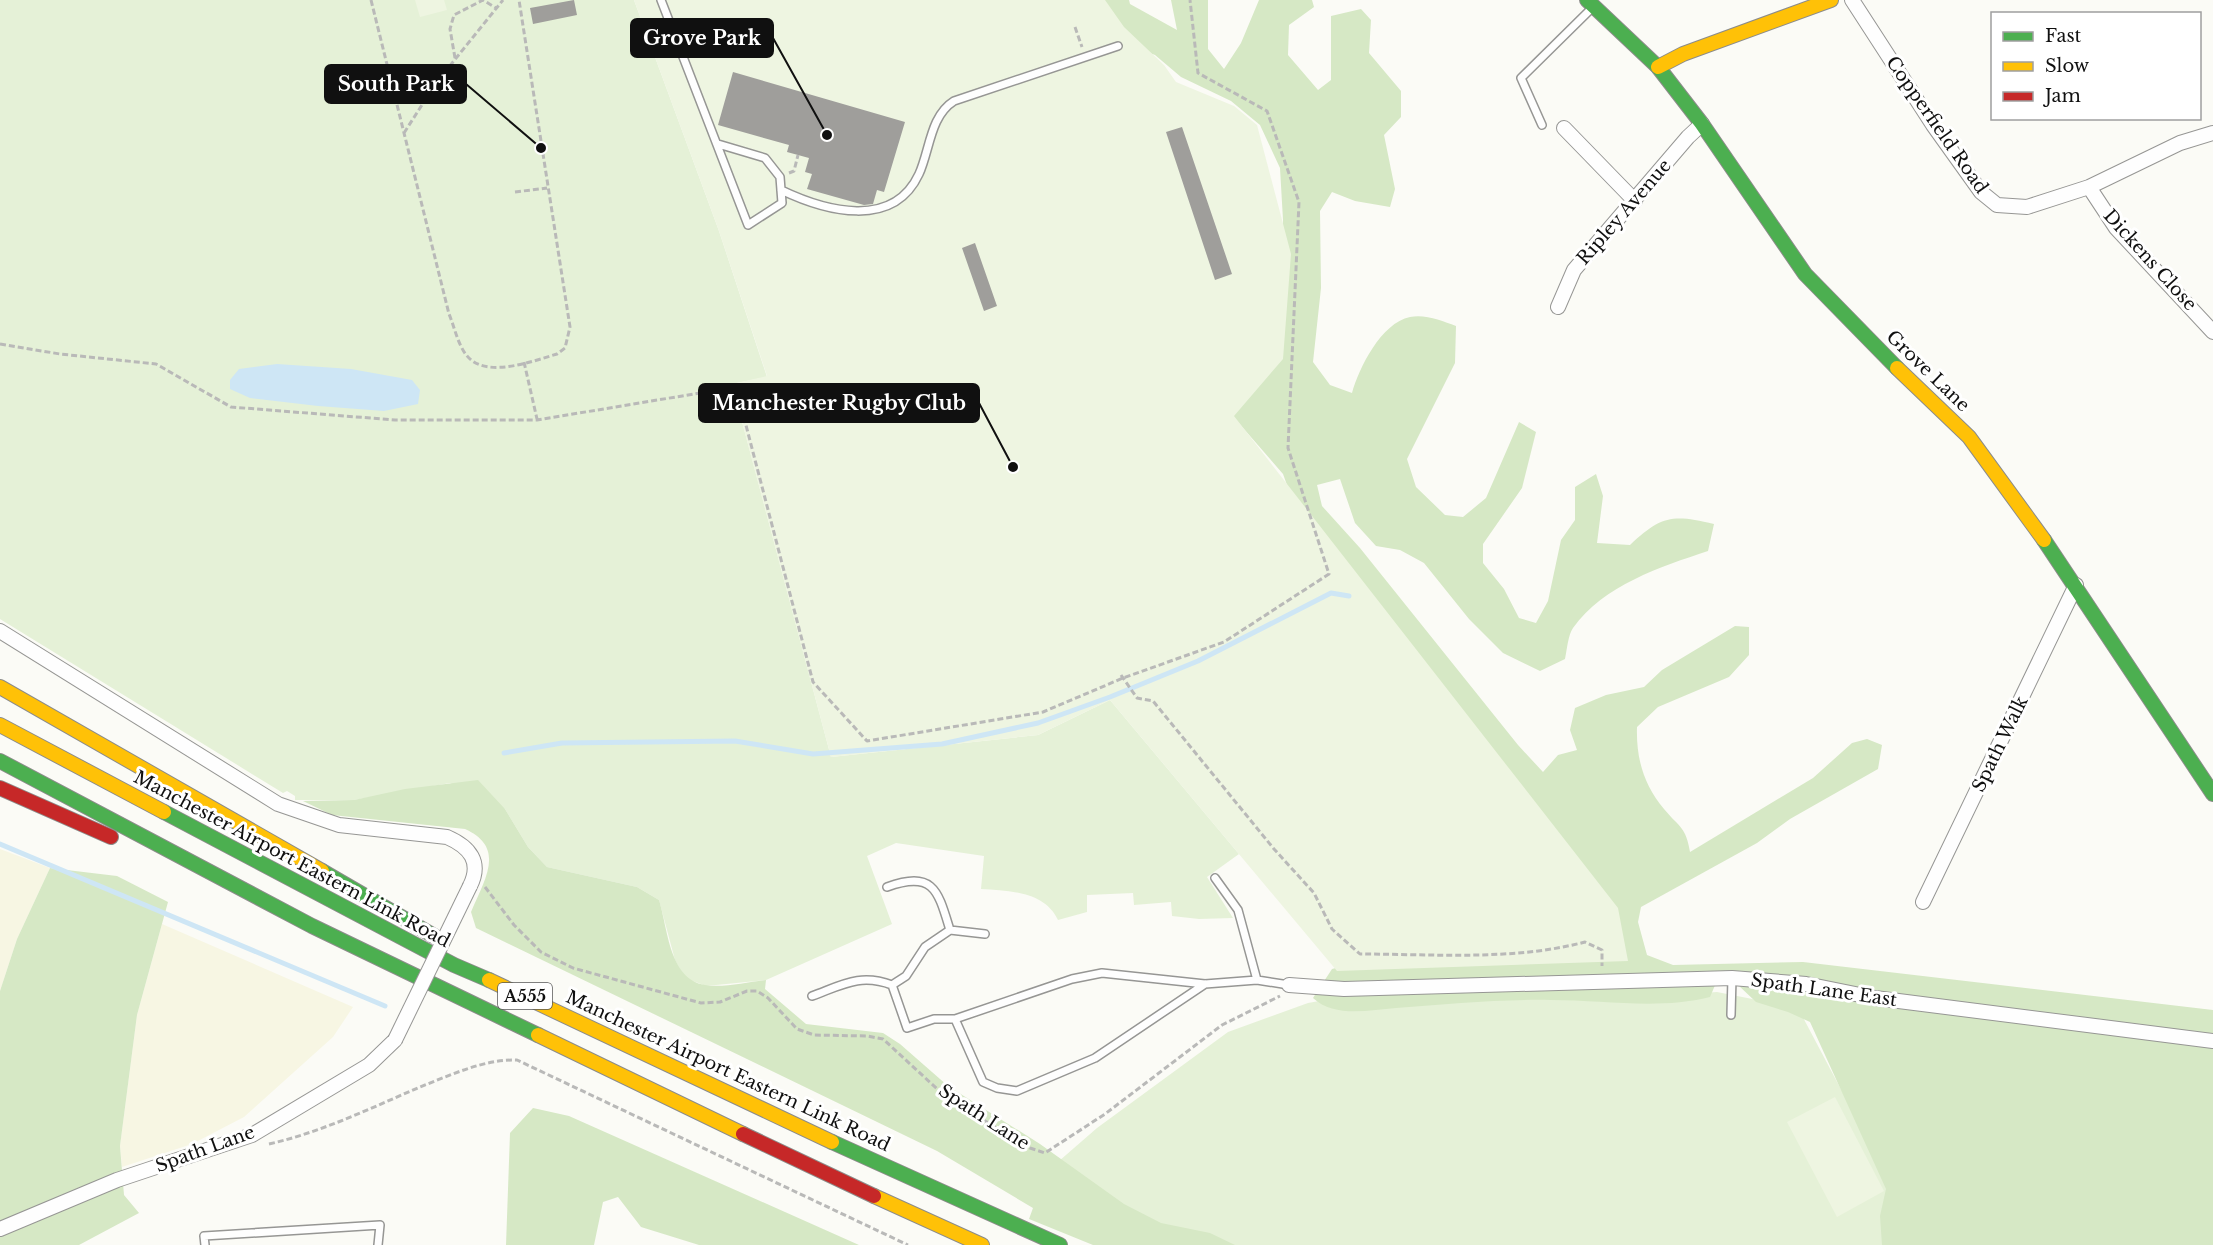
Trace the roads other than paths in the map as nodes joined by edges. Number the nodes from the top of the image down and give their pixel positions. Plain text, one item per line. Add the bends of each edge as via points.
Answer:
1 (661, 0) edge
2 (1831, 0) edge
3 (1852, 0) edge
4 (1591, 3) edge
5 (1118, 46) dead end
6 (1658, 67) junction
7 (1702, 124) junction
8 (1542, 125) dead end
9 (1564, 128) dead end
10 (2213, 133) edge
11 (718, 144) junction
12 (2089, 187) junction
13 (781, 190) junction
14 (1635, 201) junction
15 (1558, 307) dead end
16 (2213, 332) edge
17 (2076, 585) junction
18 (0, 631) edge
19 (0, 687) edge
20 (0, 725) edge
21 (0, 761) edge
22 (0, 788) edge
23 (2213, 794) edge
24 (1215, 878) dead end
25 (887, 887) dead end
26 (1923, 902) dead end
27 (312, 926) junction
28 (950, 930) junction
29 (985, 934) dead end
30 (1732, 978) junction
31 (1257, 980) junction
32 (1204, 984) junction
33 (892, 985) junction
34 (1289, 985) joint
35 (812, 996) dead end
36 (542, 1003) junction
37 (1731, 1016) dead end
38 (956, 1019) junction
39 (2213, 1041) edge
40 (0, 1229) edge
41 (205, 1245) edge
42 (378, 1245) edge
43 (982, 1245) edge
44 (1060, 1245) edge

1 - 11 lane
2 - 6 main road via 1683,54
3 - 12 street, Copperfield Road via 1933,125 1981,192 1996,205 2026,207
4 - 6 main road, Grove Lane
4 - 8 lane via 1521,78
5 - 13 lane via 945,107 919,173 907,193 890,206 867,212 836,210
6 - 7 main road, Grove Lane
7 - 14 street, Ripley Avenue
7 - 17 main road, Grove Lane via 1804,274 1969,437
9 - 14 street
10 - 12 street, Copperfield Road via 2180,143
11 - 13 lane via 765,158 780,177
11 - 13 lane via 748,225 782,203
12 - 16 street, Dickens Close via 2116,228
14 - 15 street, Ripley Avenue via 1574,270
17 - 23 main road, Grove Lane
17 - 26 street, Spath Walk
18 - 40 street, Spath Lane, bridge via 278,804 339,825 447,837 470,851 475,862 472,883 395,1041 369,1065 252,1135 117,1180
19 - 36 main road via 458,950
20 - 36 main road, Manchester Airport Eastern Link Road / A555 via 454,965
21 - 27 main road, A555
22 - 27 main road
24 - 31 lane via 1238,910
25 - 28 lane via 912,881 934,887
27 - 43 main road, A555 via 821,1172
28 - 29 lane
28 - 33 lane via 925,947 906,976
30 - 34 street, Spath Lane East via 1344,989
30 - 37 lane
30 - 39 street, Spath Lane East via 1806,984 1875,998
31 - 32 lane
31 - 34 lane
32 - 38 lane via 1102,973 1072,979
32 - 38 lane via 1095,1058 1017,1091 983,1082
33 - 35 lane via 865,978
33 - 38 lane via 907,1028 934,1019
36 - 44 main road, Manchester Airport Eastern Link Road / A555
41 - 42 lane via 204,1236 380,1225

